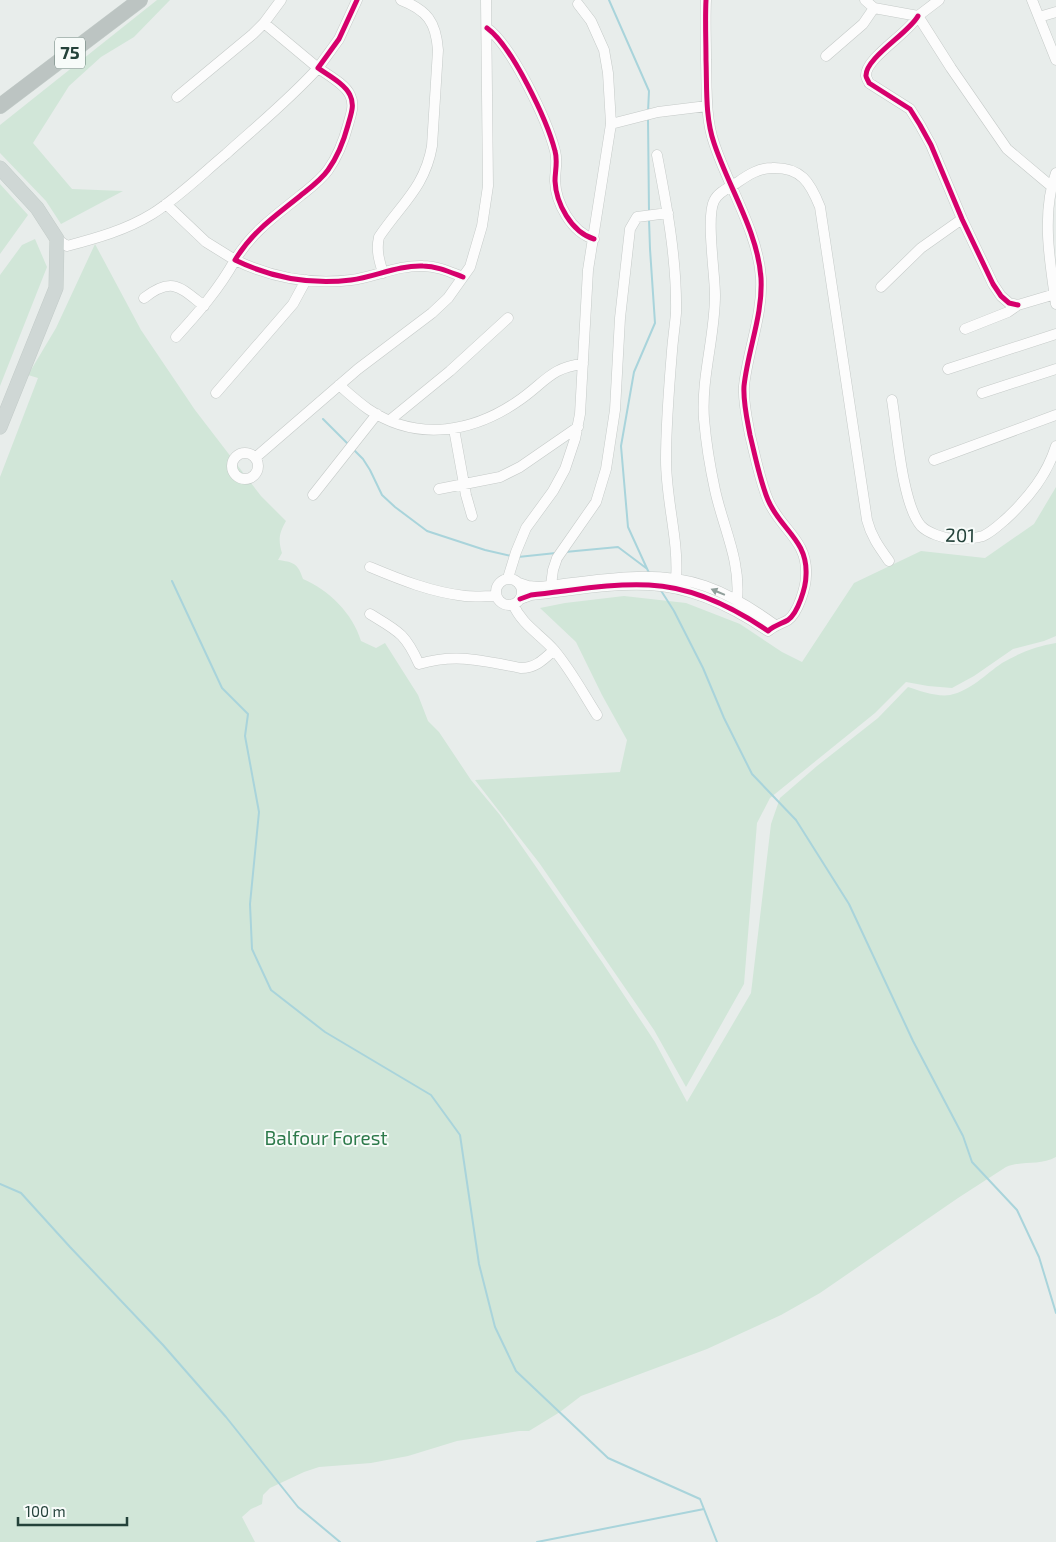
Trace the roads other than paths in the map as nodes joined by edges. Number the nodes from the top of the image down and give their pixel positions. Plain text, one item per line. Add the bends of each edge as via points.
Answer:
1 (140, 0) edge
2 (282, 0) edge
3 (357, 0) edge
4 (401, 0) edge
5 (486, 0) edge
6 (706, 0) edge
7 (865, 0) edge
8 (939, 0) edge
9 (1032, 0) edge
10 (578, 4) dead end
11 (874, 8) junction
12 (1056, 12) edge
13 (918, 16) junction
14 (1039, 17) junction
15 (264, 23) junction
16 (487, 28) junction
17 (826, 56) dead end
18 (1056, 60) edge
19 (318, 68) junction
20 (177, 97) dead end
21 (0, 106) edge
22 (707, 106) junction
23 (611, 124) junction
24 (657, 156) dead end
25 (0, 168) edge
26 (1056, 174) edge
27 (1051, 186) junction
28 (731, 187) junction
29 (166, 204) junction
30 (668, 213) junction
31 (962, 219) junction
32 (57, 239) junction
33 (594, 239) junction
34 (235, 260) junction
35 (383, 273) junction
36 (463, 276) junction
37 (306, 280) junction
38 (881, 287) dead end
39 (144, 298) dead end
40 (1055, 299) edge
41 (204, 306) junction
42 (1018, 306) junction
43 (508, 318) dead end
44 (965, 329) dead end
45 (1056, 334) edge
46 (176, 337) dead end
47 (583, 364) junction
48 (948, 369) dead end
49 (1056, 369) edge
50 (339, 385) junction
51 (216, 393) dead end
52 (982, 393) dead end
53 (892, 400) dead end
54 (376, 414) junction
55 (1056, 415) edge
56 (390, 420) junction
57 (0, 427) edge
58 (578, 427) junction
59 (454, 429) junction
60 (1056, 446) edge
61 (256, 458) dead end
62 (934, 460) dead end
63 (464, 485) junction
64 (439, 489) dead end
65 (313, 495) dead end
66 (472, 516) dead end
67 (889, 561) dead end
68 (370, 567) dead end
69 (508, 578) junction
70 (633, 581) junction
71 (671, 582) junction
72 (519, 583) junction
73 (551, 585) junction
74 (496, 596) junction
75 (736, 600) junction
76 (517, 601) junction
77 (370, 614) dead end
78 (772, 628) junction
79 (554, 650) junction
80 (597, 715) dead end

1 - 21 highway, 75
2 - 15 street
3 - 19 street via 339,39
4 - 35 street via 425,14 432,22 437,38 432,146 422,179 379,236 378,256
5 - 16 street
6 - 22 street
7 - 11 street
8 - 13 street
9 - 14 street
10 - 23 street via 604,50
11 - 13 street
11 - 17 street via 863,24
12 - 14 street
13 - 27 street via 1007,149
13 - 31 street via 914,25 884,49 868,68 866,77 869,83 910,109 931,145
14 - 18 street
15 - 19 street
15 - 20 street
16 - 33 street via 501,41 533,94 555,151 559,202 582,233
16 - 36 street via 488,186 482,226 470,267
19 - 29 street via 302,87
19 - 34 street via 349,93 353,103 337,156 328,171 311,187 254,233
22 - 23 street via 658,112
22 - 28 street via 713,142
23 - 33 street
24 - 30 street
25 - 32 main road via 37,208
26 - 27 street
27 - 40 street via 1049,254
28 - 67 street via 753,172 781,168 793,170 805,178 814,192 820,207 867,520 875,541
28 - 75 street via 714,200 715,295 703,393 715,490 739,584
28 - 78 street via 753,242 761,276 761,300 744,387 750,436 768,499 779,520 800,544 806,564 804,589 799,602 789,619
29 - 32 street via 153,214 107,235 67,246
29 - 34 street via 206,242
30 - 71 street via 676,314 666,462 678,562
30 - 73 street via 637,218 630,229 620,318 615,410 606,469 596,502 557,558
31 - 38 street via 921,248
31 - 42 street via 1000,296
32 - 57 main road via 56,288
33 - 47 street via 588,270
34 - 37 street via 276,277
34 - 41 street
35 - 36 street via 422,266
35 - 37 street via 349,280
36 - 50 street via 448,298 432,313
37 - 51 street via 294,304
39 - 41 street via 156,289 176,286
40 - 42 street
41 - 46 street
42 - 44 street
43 - 56 street via 450,372
45 - 48 street
47 - 58 street
47 - 59 street via 553,372 522,398 490,418
49 - 52 street
50 - 54 street
50 - 61 street
53 - 60 street, 201 via 906,492 913,513 931,533 947,538 967,539 984,535 998,526 1039,482
54 - 56 street
54 - 65 street
55 - 62 street
56 - 59 street via 412,428
58 - 63 street via 520,467 500,477
58 - 69 street via 565,469 526,528
59 - 63 street
63 - 64 street
63 - 66 street
68 - 74 street via 431,590 466,596
69 - 72 street
69 - 74 street via 498,584
70 - 71 street
70 - 73 street
70 - 76 street via 531,595
75 -> 71 street via 704,586
71 - 78 street
72 - 73 street
72 - 76 street via 522,590
74 - 76 street via 505,604
75 - 78 street via 751,608
76 - 79 street via 521,618
77 - 79 street via 405,637 419,664 455,657 529,668
79 - 80 street

